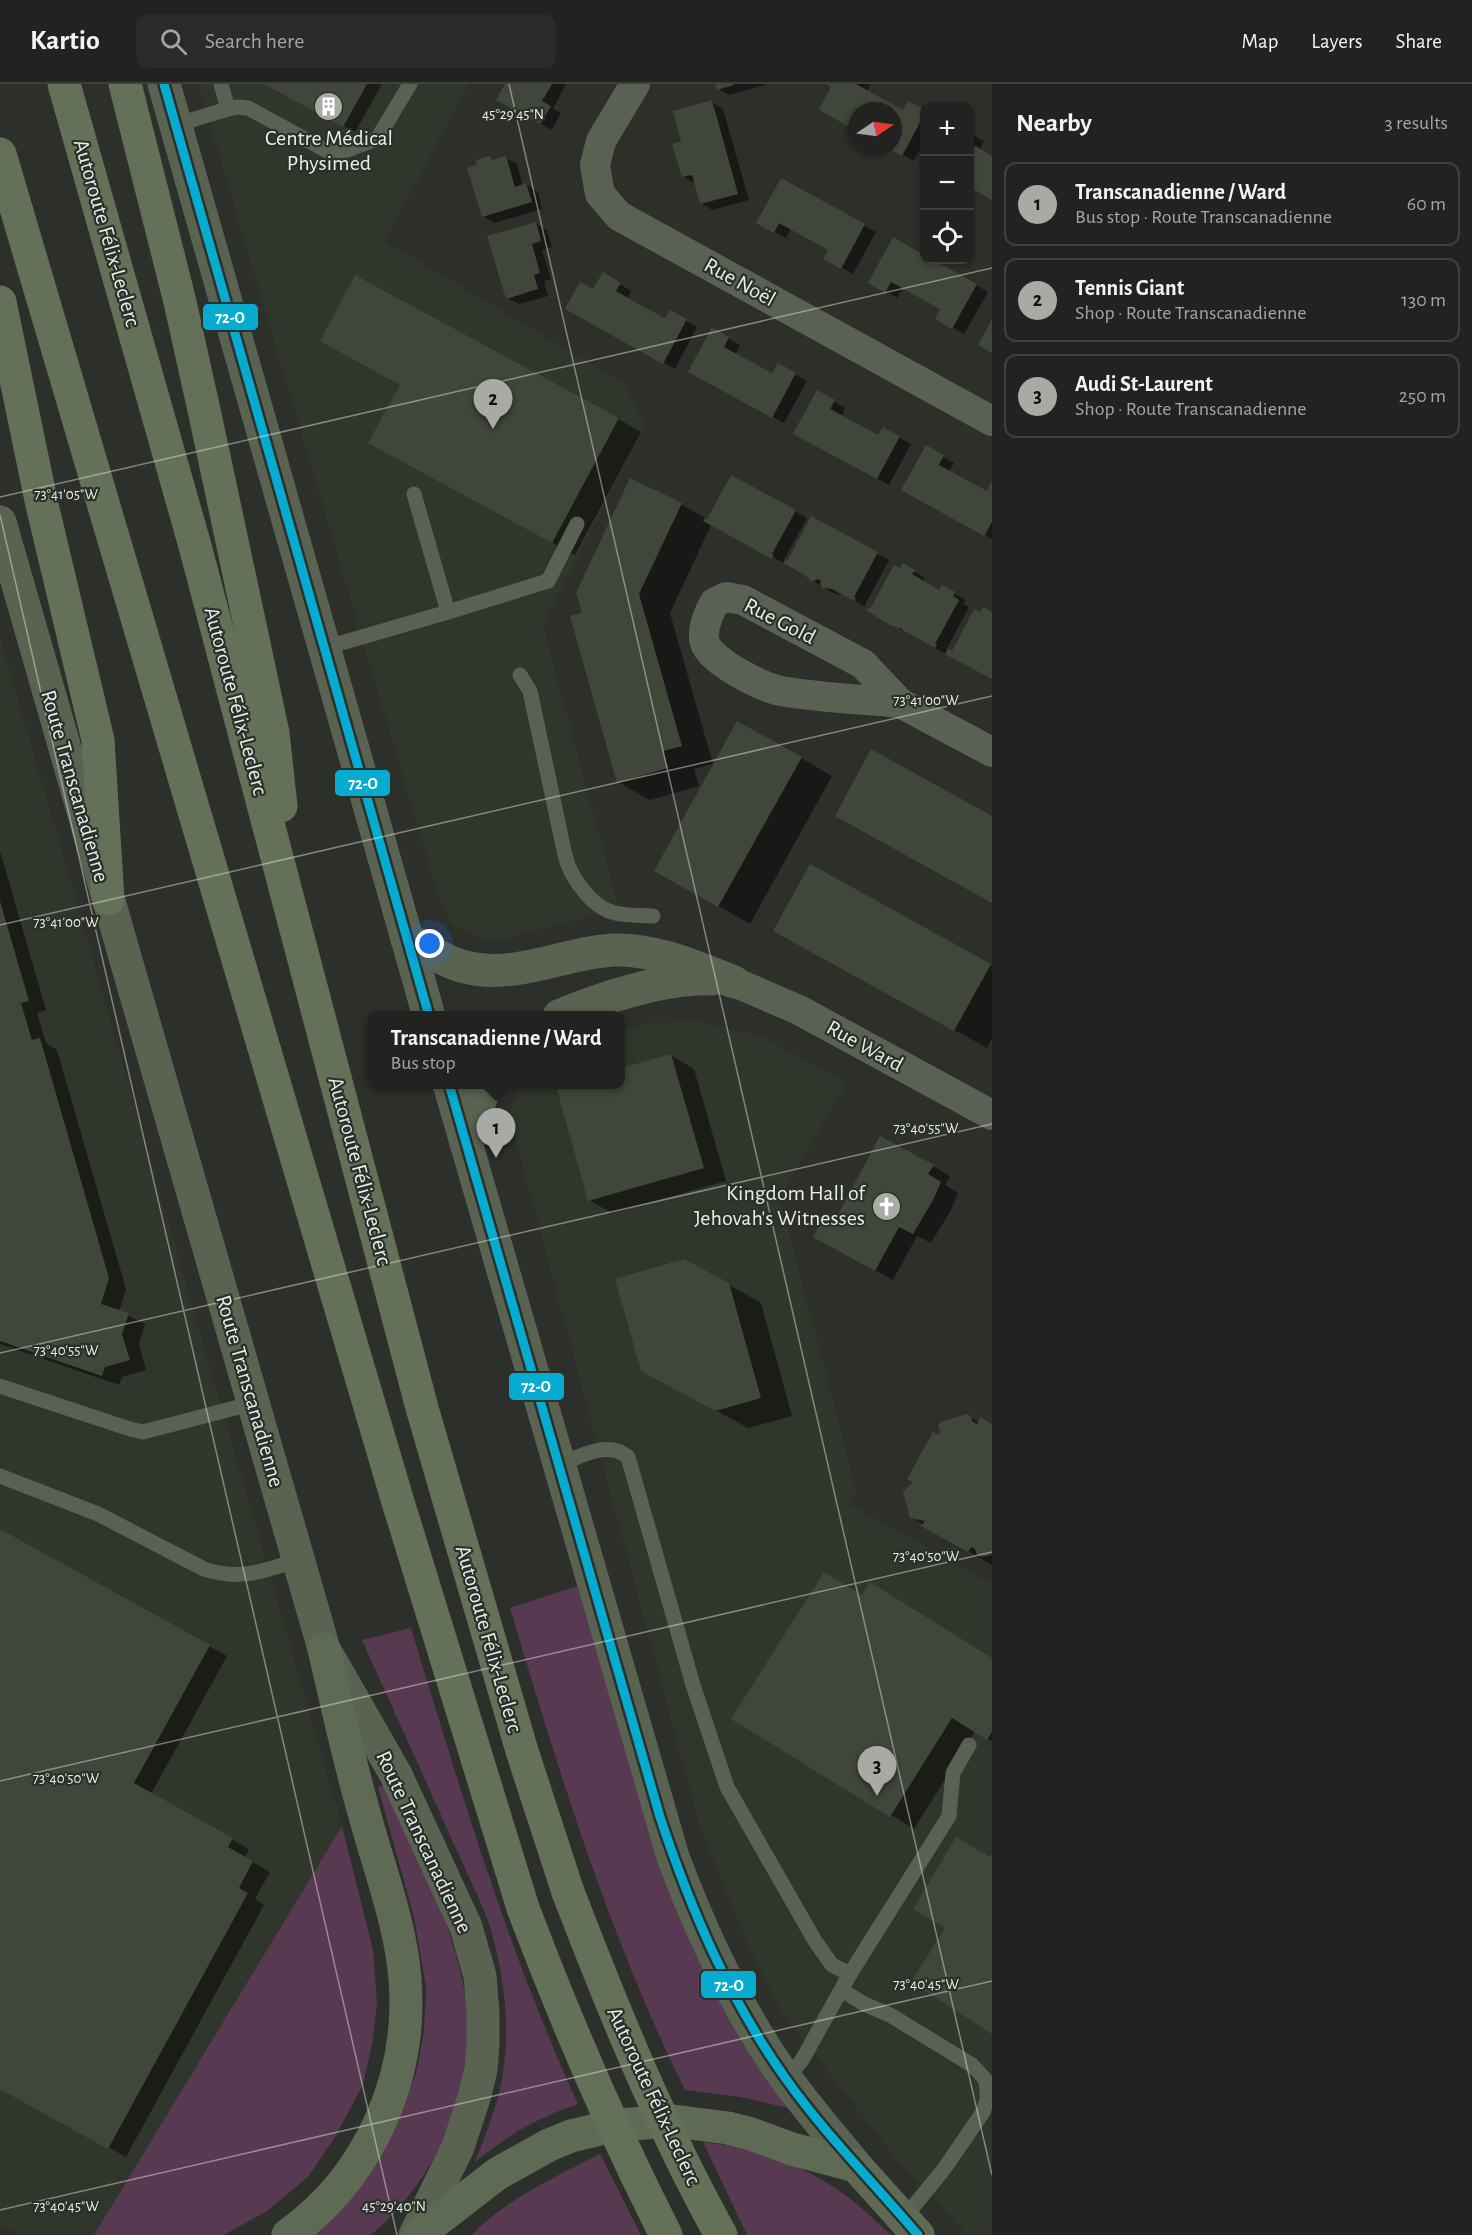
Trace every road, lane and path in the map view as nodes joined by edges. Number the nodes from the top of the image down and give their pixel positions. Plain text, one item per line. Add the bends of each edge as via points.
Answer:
1 (64, 84) edge
2 (125, 84) edge
3 (164, 84) edge
4 (221, 84) edge
5 (410, 84) edge
6 (635, 84) edge
7 (228, 110) junction
8 (175, 125) junction
9 (0, 154) edge
10 (0, 302) edge
11 (992, 421) edge
12 (414, 494) dead end
13 (0, 522) edge
14 (577, 524) dead end
15 (448, 612) junction
16 (324, 648) junction
17 (520, 675) dead end
18 (900, 703) junction
19 (992, 752) edge
20 (108, 899) junction
21 (653, 916) dead end
22 (296, 924) junction
23 (407, 939) junction
24 (734, 982) junction
25 (428, 1011) edge
26 (571, 1011) edge
27 (450, 1089) edge
28 (484, 1089) edge
29 (992, 1115) edge
30 (467, 1146) junction
31 (0, 1386) edge
32 (254, 1403) junction
33 (559, 1465) junction
34 (0, 1476) edge
35 (298, 1560) junction
36 (324, 1649) junction
37 (969, 1745) dead end
38 (850, 1974) junction
39 (842, 1990) junction
40 (786, 2079) junction
41 (856, 2166) junction
42 (911, 2227) edge
43 (288, 2235) edge
44 (417, 2235) edge
45 (666, 2235) edge
46 (721, 2235) edge

1 - 22 highway, Autoroute Félix-Leclerc via 192,534
2 - 22 highway via 180,302 273,733
3 - 8 main road
4 - 7 lane
5 - 7 lane via 381,136 339,153 327,151 248,108
6 - 11 street, Rue Noël via 601,141 595,165 600,194 620,216
7 - 8 lane
8 - 16 main road
9 - 45 highway, Autoroute Félix-Leclerc, bridge via 398,1502 523,1908 578,2046
10 - 20 highway via 42,505 98,740
12 - 15 lane
13 - 20 main road, Route Transcanadienne
14 - 15 lane via 548,581
15 - 16 lane
16 - 23 main road
17 - 21 lane via 530,691 571,876 613,913
18 - 18 street, Rue Gold via 863,664 743,600 726,597 714,603 704,630 705,644 714,658 730,669 779,690
18 - 19 street, Rue Gold
20 - 32 main road, Route Transcanadienne
22 - 46 highway, Autoroute Félix-Leclerc, bridge via 422,1408 522,1751 568,1892 631,2051
23 - 24 main road via 456,964 480,970 522,969 586,953 627,950 670,958
23 - 25 main road
24 - 26 main road via 709,978 661,983
24 - 29 street, Rue Ward via 799,1010
27 - 30 main road
28 - 30 main road
30 - 33 main road
31 - 32 lane via 143,1431
32 - 35 main road, Route Transcanadienne
33 - 38 lane via 609,1448 628,1457 693,1685 727,1787 815,1941 832,1965
33 - 40 main road via 673,1857 690,1903 724,1976
34 - 35 lane via 98,1514 219,1574 254,1573
35 - 36 main road, Route Transcanadienne
36 - 43 main road via 401,1948 406,2009 398,2071 379,2127 343,2183
36 - 44 main road, Route Transcanadienne via 396,1775 466,1928 480,1976 481,2070 458,2147
37 - 38 lane via 952,1773 949,1816
38 - 39 lane
39 - 40 lane via 802,2060
39 - 42 lane via 972,2065 985,2079 987,2100 983,2112
40 - 41 main road
41 - 42 main road
41 - 44 main road via 728,2128 674,2121 617,2125 571,2136 530,2154

